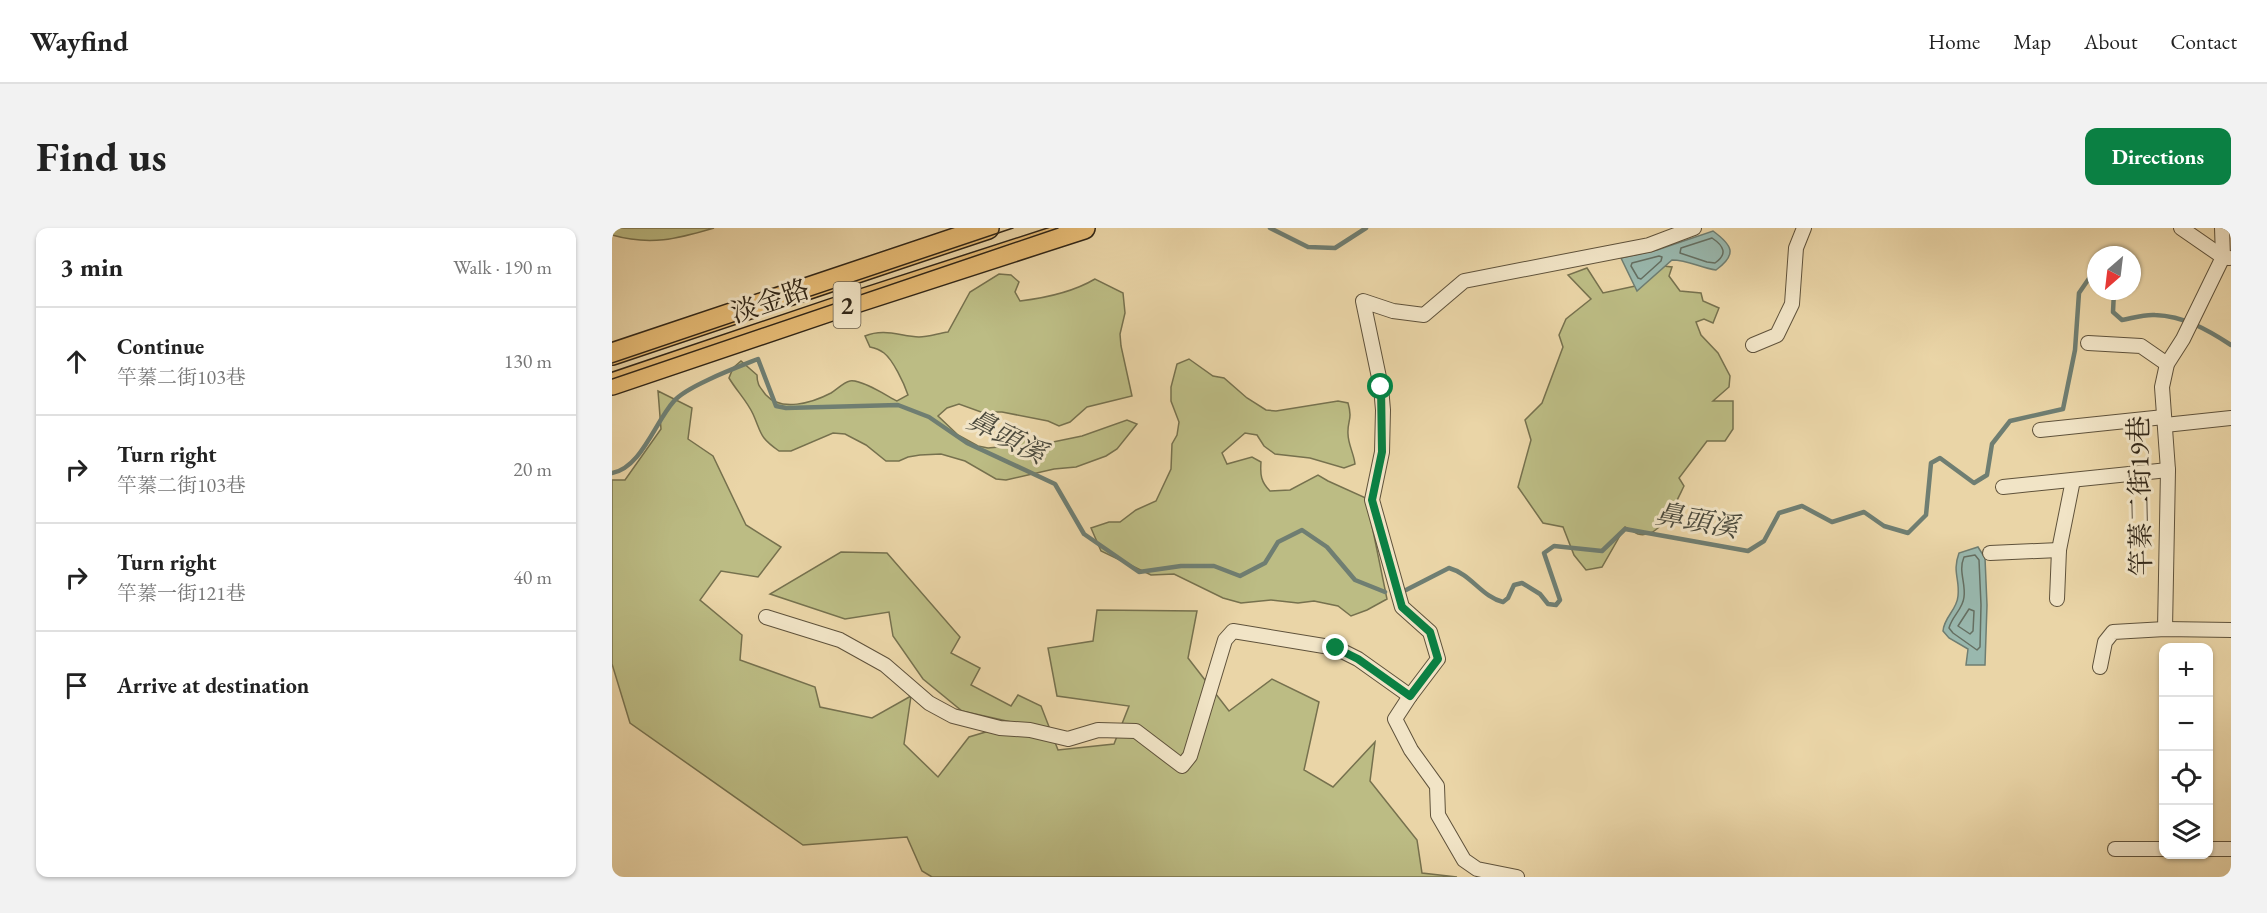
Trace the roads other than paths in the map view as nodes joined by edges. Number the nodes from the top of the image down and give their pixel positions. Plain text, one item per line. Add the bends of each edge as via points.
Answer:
1 (988, 228) edge
2 (1084, 228) edge
3 (1694, 228) edge
4 (1804, 228) edge
5 (2181, 228) edge
6 (2222, 228) edge
7 (2227, 258) edge
8 (2088, 343) dead end
9 (1754, 345) dead end
10 (612, 354) edge
11 (2167, 364) junction
12 (612, 384) edge
13 (2231, 418) edge
14 (2164, 421) junction
15 (2040, 430) dead end
16 (2168, 470) junction
17 (2073, 480) junction
18 (2002, 487) dead end
19 (2059, 550) junction
20 (1990, 553) dead end
21 (2057, 599) dead end
22 (766, 617) dead end
23 (2165, 629) junction
24 (2231, 630) edge
25 (2100, 667) dead end
26 (1410, 696) junction
27 (2115, 849) dead end
28 (2159, 849) edge
29 (2213, 849) edge
30 (2231, 849) edge
31 (1517, 877) edge

1 - 10 main road, 淡金路 / 2
2 - 12 main road, 淡金路 / 2
3 - 26 street via 1648,245 1464,281 1424,315 1363,302 1383,410 1382,452 1372,500 1402,607 1430,632 1438,659
4 - 9 street via 1796,248 1792,304 1777,335
5 - 7 street
6 - 7 street
7 - 11 street, 竿蓁二街19巷
8 - 11 street via 2141,346
11 - 14 street, 竿蓁二街19巷 via 2162,387
13 - 14 street
14 - 15 street
14 - 16 street, 竿蓁二街19巷
16 - 17 street
16 - 23 street, 竿蓁二街19巷
17 - 18 street
17 - 19 street
19 - 20 street
19 - 21 street
22 - 26 street via 840,640 885,665 929,703 953,716 1068,740 1098,730 1136,731 1182,766 1190,756 1225,640 1233,631 1336,648
23 - 24 street
23 - 25 street via 2113,632 2105,642
26 - 31 street via 1395,719 1410,750 1437,786 1438,815 1464,860 1477,869
27 - 28 street
29 - 30 street

